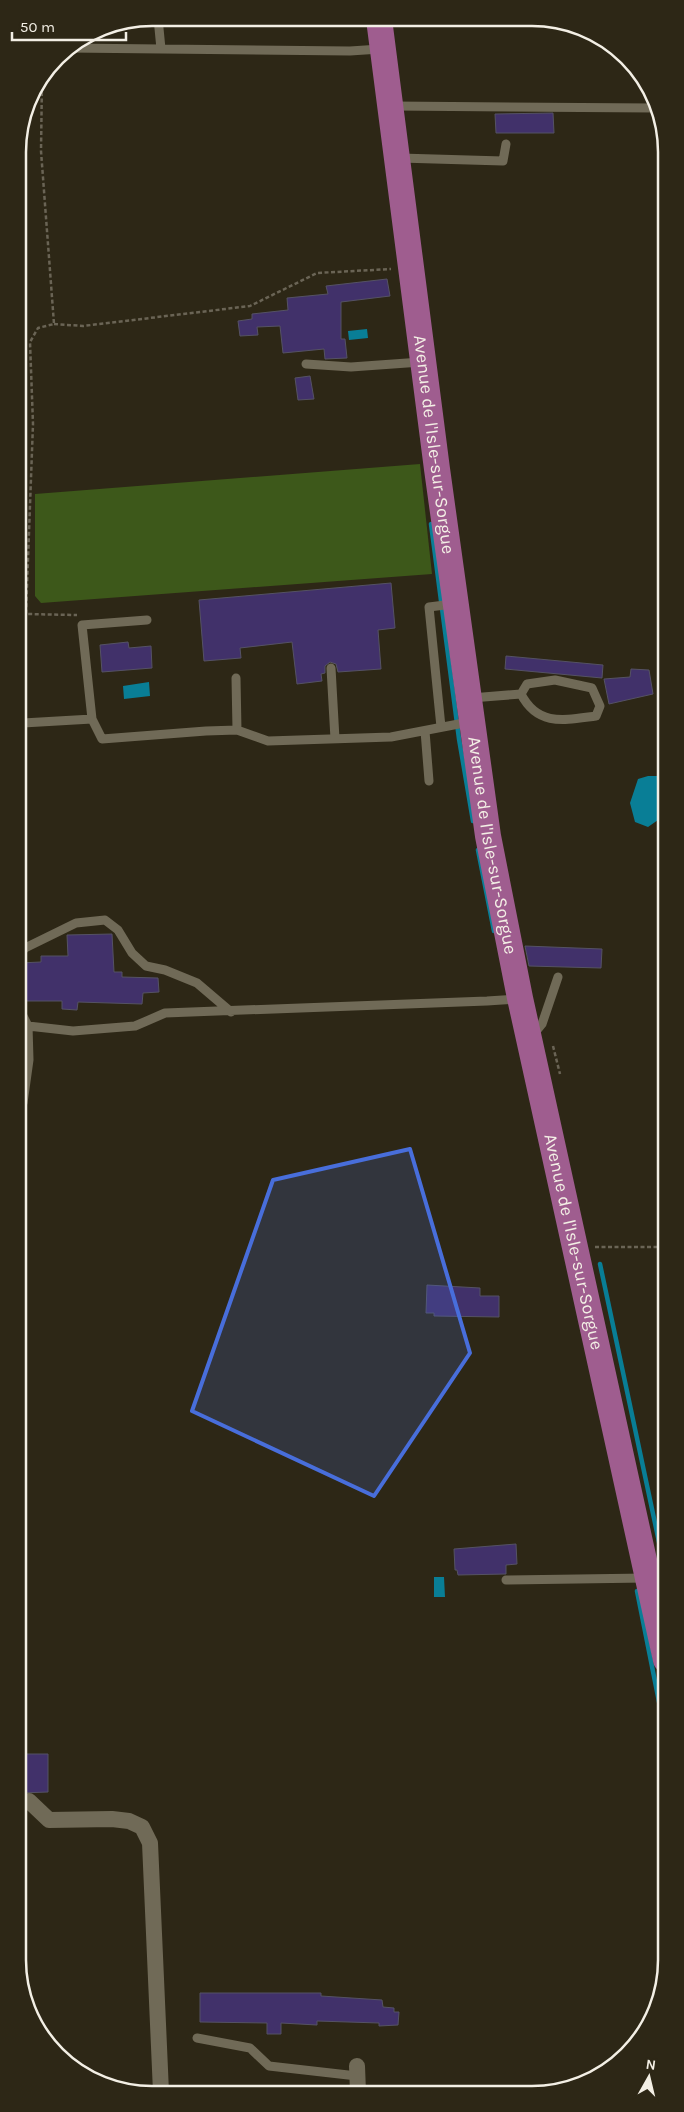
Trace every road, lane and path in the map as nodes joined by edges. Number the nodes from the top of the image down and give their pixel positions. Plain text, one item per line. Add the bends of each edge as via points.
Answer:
1 (380, 26) edge
2 (159, 27) edge
3 (82, 48) edge
4 (162, 49) junction
5 (383, 49) junction
6 (42, 91) edge
7 (390, 106) junction
8 (649, 108) edge
9 (506, 144) dead end
10 (397, 157) junction
11 (411, 268) junction
12 (54, 324) junction
13 (423, 362) junction
14 (306, 364) dead end
15 (27, 594) edge
16 (456, 604) junction
17 (26, 614) edge
18 (148, 620) dead end
19 (82, 625) junction
20 (331, 668) dead end
21 (236, 678) dead end
22 (521, 694) junction
23 (470, 710) junction
24 (92, 719) junction
25 (27, 722) edge
26 (441, 727) junction
27 (237, 730) junction
28 (425, 731) junction
29 (335, 739) junction
30 (429, 781) dead end
31 (27, 947) edge
32 (558, 976) dead end
33 (520, 998) junction
34 (231, 1012) junction
35 (27, 1023) edge
36 (28, 1026) junction
37 (530, 1039) junction
38 (26, 1078) edge
39 (657, 1247) edge
40 (577, 1249) junction
41 (648, 1578) junction
42 (506, 1580) dead end
43 (657, 1620) edge
44 (29, 1801) dead end
45 (197, 2038) dead end
46 (357, 2078) edge
47 (161, 2086) edge

1 - 5 main road, Avenue de l'Isle-sur-Sorgue
2 - 4 lane
3 - 4 lane
4 - 5 lane
5 - 7 main road, Avenue de l'Isle-sur-Sorgue
6 - 12 path via 41,151
7 - 8 lane
7 - 10 main road, Avenue de l'Isle-sur-Sorgue
9 - 10 lane via 503,161
10 - 11 main road, Avenue de l'Isle-sur-Sorgue
11 - 12 path via 317,273 250,306 83,326
11 - 13 main road, Avenue de l'Isle-sur-Sorgue
12 - 15 path via 38,328 30,342 33,424
13 - 14 lane via 351,367
13 - 16 main road, Avenue de l'Isle-sur-Sorgue
16 - 23 main road, Avenue de l'Isle-sur-Sorgue
16 - 26 lane via 429,607
17 - 19 path via 83,614
18 - 19 lane
19 - 24 lane
20 - 29 lane
21 - 27 lane
22 - 22 lane via 528,707 540,716 560,720 596,716 600,706 592,688 555,680 527,684
22 - 23 lane
23 - 26 lane
23 - 33 main road, Avenue de l'Isle-sur-Sorgue via 488,836
24 - 25 lane
24 - 27 lane via 102,739
26 - 28 lane
27 - 29 lane via 268,741
28 - 29 lane via 390,737
28 - 30 lane
31 - 34 lane via 76,923 105,920 118,930 132,953 146,966 197,983
32 - 37 lane via 542,1024
33 - 34 lane
33 - 37 main road, Avenue de l'Isle-sur-Sorgue
34 - 36 lane via 165,1013 135,1026 73,1031
35 - 36 lane
36 - 38 lane
37 - 40 main road, Avenue de l'Isle-sur-Sorgue
39 - 40 path
40 - 41 main road, Avenue de l'Isle-sur-Sorgue
41 - 42 lane
41 - 43 main road, Avenue de l'Isle-sur-Sorgue
44 - 47 street via 49,1820 129,1821 142,1826 150,1843
45 - 46 lane via 250,2048 270,2066

